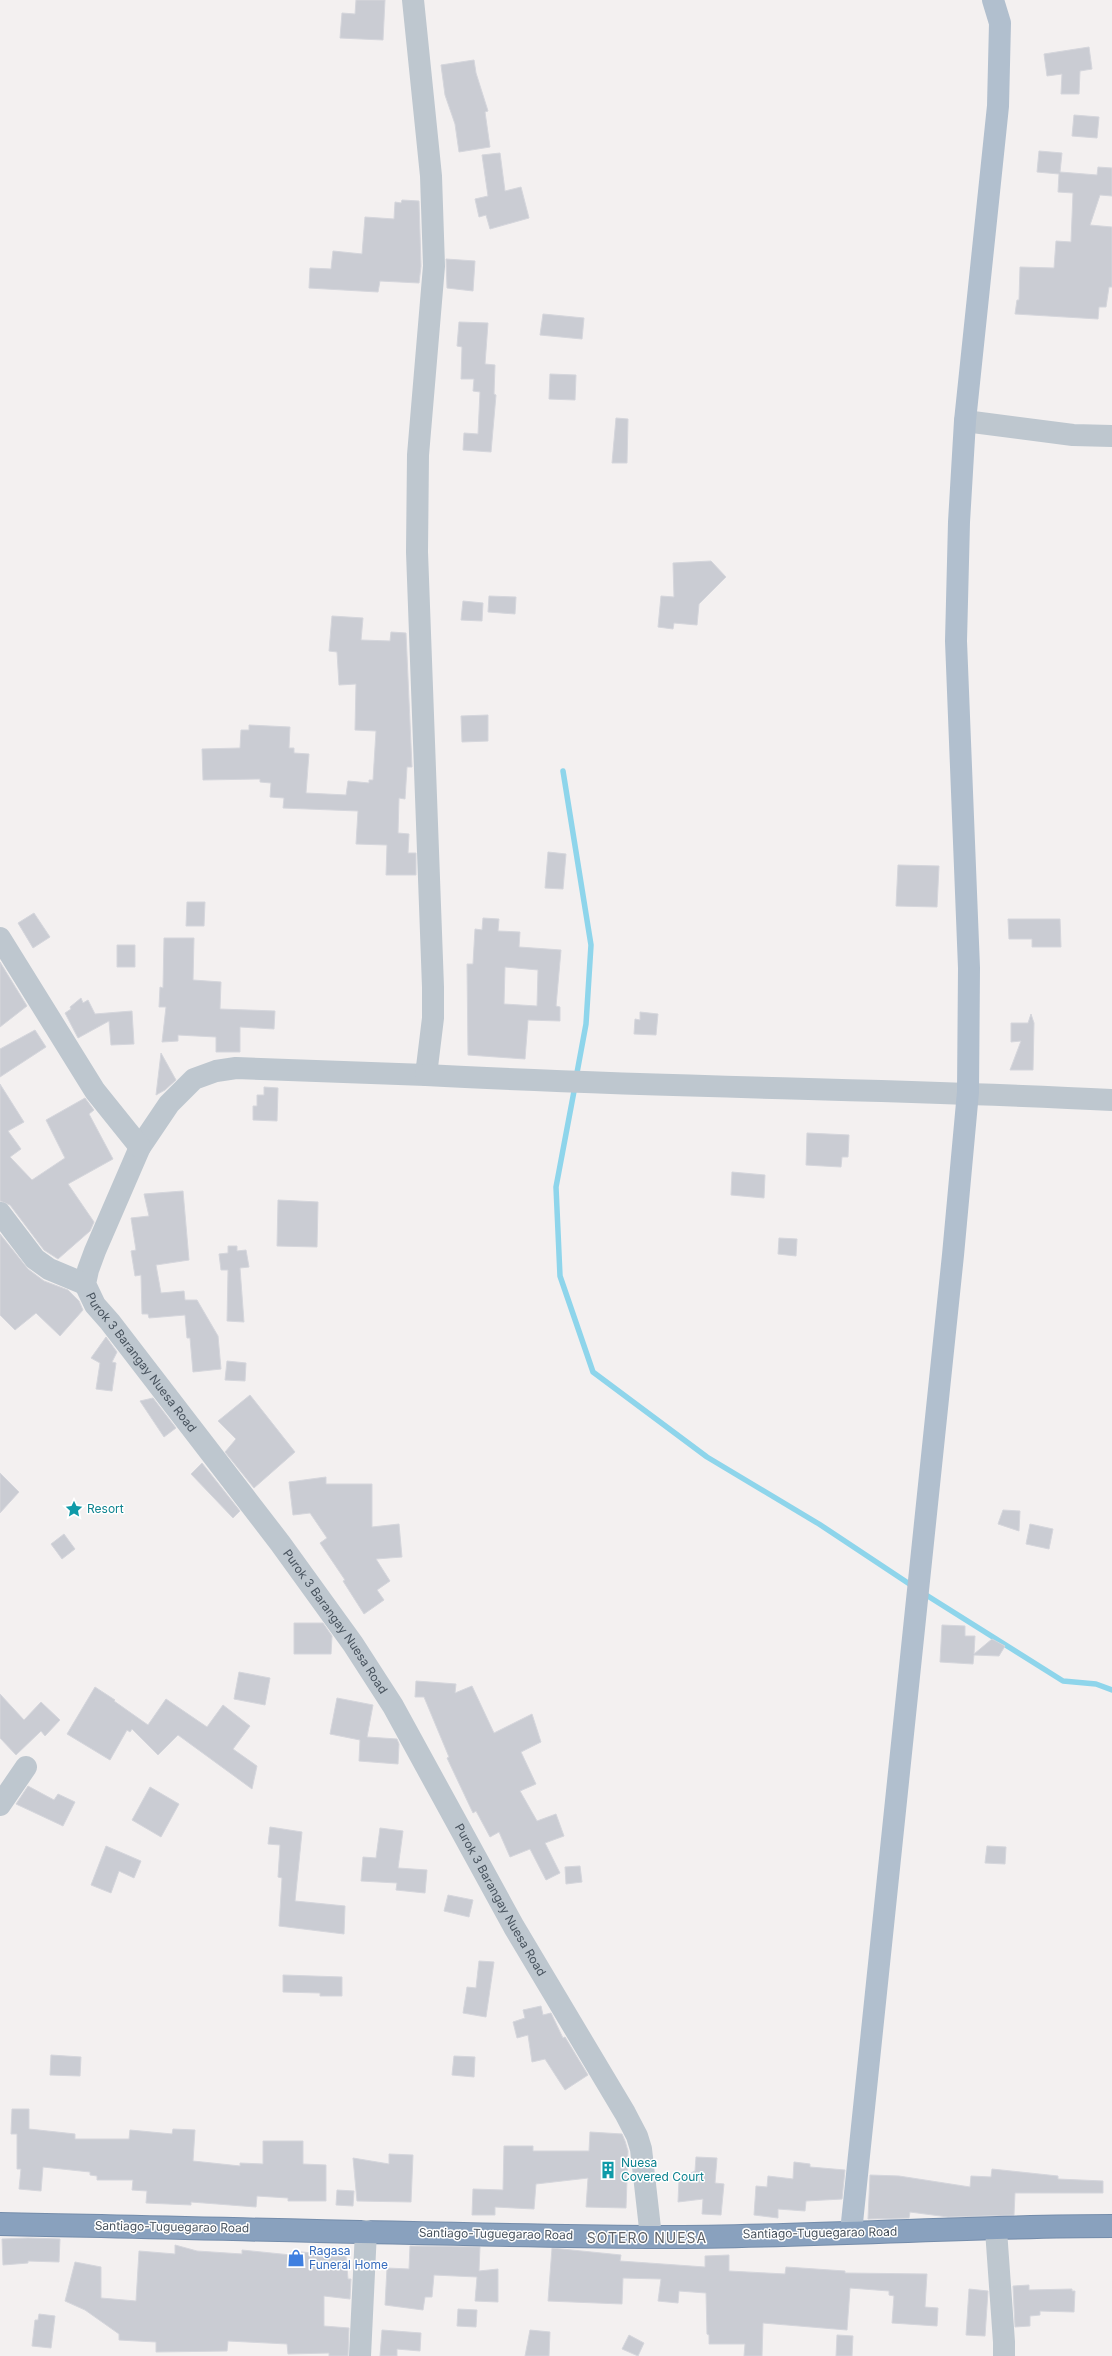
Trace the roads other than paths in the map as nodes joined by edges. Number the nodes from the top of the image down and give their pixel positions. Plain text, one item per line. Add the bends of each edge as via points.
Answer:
1 (413, 0) edge
2 (993, 0) edge
3 (965, 421) junction
4 (1112, 436) edge
5 (0, 938) edge
6 (426, 1075) junction
7 (968, 1092) junction
8 (1112, 1100) edge
9 (140, 1147) junction
10 (0, 1213) edge
11 (85, 1284) junction
12 (26, 1768) dead end
13 (0, 1805) edge
14 (0, 2224) edge
15 (1112, 2226) edge
16 (996, 2230) junction
17 (366, 2231) junction
18 (851, 2232) junction
19 (650, 2237) junction
20 (360, 2356) edge
21 (1004, 2356) edge

1 - 6 street via 431,176 434,266 418,455 417,559 433,986 433,1018
2 - 3 main road via 1000,23 998,106
3 - 4 street via 1073,435
3 - 7 main road via 956,641 968,968
5 - 9 street via 95,1091
6 - 7 street, Purok 3 Barangay Nuesa Road via 554,1082
6 - 9 street, Purok 3 Barangay Nuesa Road via 236,1068 216,1071 194,1079 169,1104
7 - 8 street, Purok 3 Barangay Nuesa Road
7 - 18 main road
9 - 11 street, Purok 3 Barangay Nuesa Road via 95,1251
10 - 11 street via 35,1259 49,1269
11 - 19 street, Purok 3 Barangay Nuesa Road via 95,1305 280,1543 354,1644 393,1706 514,1927 601,2070 637,2136 641,2149
12 - 13 street
14 - 17 highway, Santiago-Tuguegarao Road
15 - 16 highway, Santiago-Tuguegarao Road via 1037,2226
16 - 18 highway, Santiago-Tuguegarao Road
16 - 21 street
17 - 19 highway, Santiago-Tuguegarao Road
17 - 20 street
18 - 19 highway, Santiago-Tuguegarao Road

